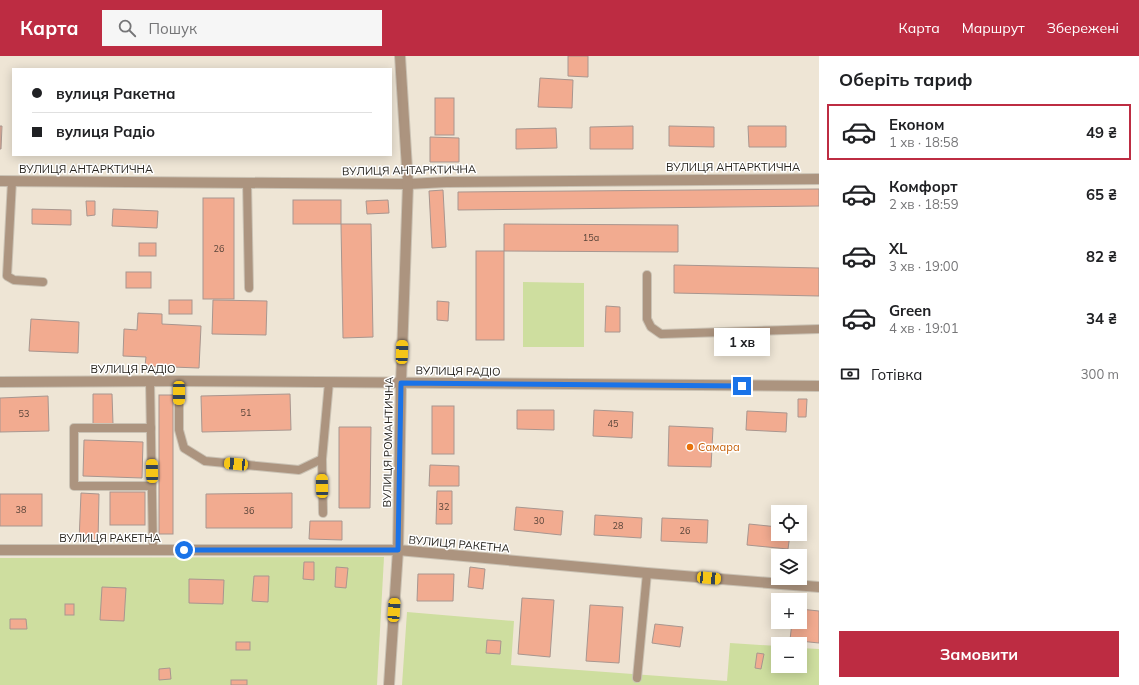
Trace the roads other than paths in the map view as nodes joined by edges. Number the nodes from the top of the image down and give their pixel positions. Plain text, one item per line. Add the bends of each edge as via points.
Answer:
1 (400, 56) edge
2 (819, 179) edge
3 (0, 181) edge
4 (12, 181) junction
5 (247, 182) junction
6 (408, 184) junction
7 (647, 274) dead end
8 (43, 282) dead end
9 (249, 288) dead end
10 (819, 329) edge
11 (150, 381) junction
12 (179, 381) junction
13 (0, 382) edge
14 (329, 382) junction
15 (401, 383) junction
16 (819, 386) edge
17 (151, 428) junction
18 (322, 459) junction
19 (152, 486) junction
20 (323, 514) dead end
21 (0, 550) edge
22 (153, 550) junction
23 (398, 550) junction
24 (647, 573) junction
25 (819, 587) edge
26 (637, 678) dead end
27 (389, 685) edge

1 - 6 street, ВУЛИЦЯ РОМАНТИЧНА
2 - 6 street, ВУЛИЦЯ АНТАРКТИЧНА via 462,181
3 - 4 street, ВУЛИЦЯ АНТАРКТИЧНА
4 - 5 street, ВУЛИЦЯ АНТАРКТИЧНА
4 - 8 lane via 7,276 14,280
5 - 6 street, ВУЛИЦЯ АНТАРКТИЧНА
5 - 9 lane
6 - 15 street, ВУЛИЦЯ РОМАНТИЧНА
7 - 10 lane via 647,319 651,327 661,334
11 - 12 street, ВУЛИЦЯ РАДІО
11 - 13 street, ВУЛИЦЯ РАДІО
11 - 17 lane
12 - 14 street, ВУЛИЦЯ РАДІО
12 - 18 lane via 179,430 184,448 205,461 299,470
14 - 15 street, ВУЛИЦЯ РАДІО
14 - 18 lane
15 - 16 street, ВУЛИЦЯ РАДІО
15 - 23 street, ВУЛИЦЯ РОМАНТИЧНА
17 - 19 lane
17 - 19 lane via 74,428 74,486
18 - 20 lane
19 - 22 lane
21 - 22 street, ВУЛИЦЯ РАКЕТНА
22 - 23 street, ВУЛИЦЯ РАКЕТНА
23 - 24 street, ВУЛИЦЯ РАКЕТНА
23 - 27 street, ВУЛИЦЯ РОМАНТИЧНА
24 - 25 street, ВУЛИЦЯ РАКЕТНА
24 - 26 lane

